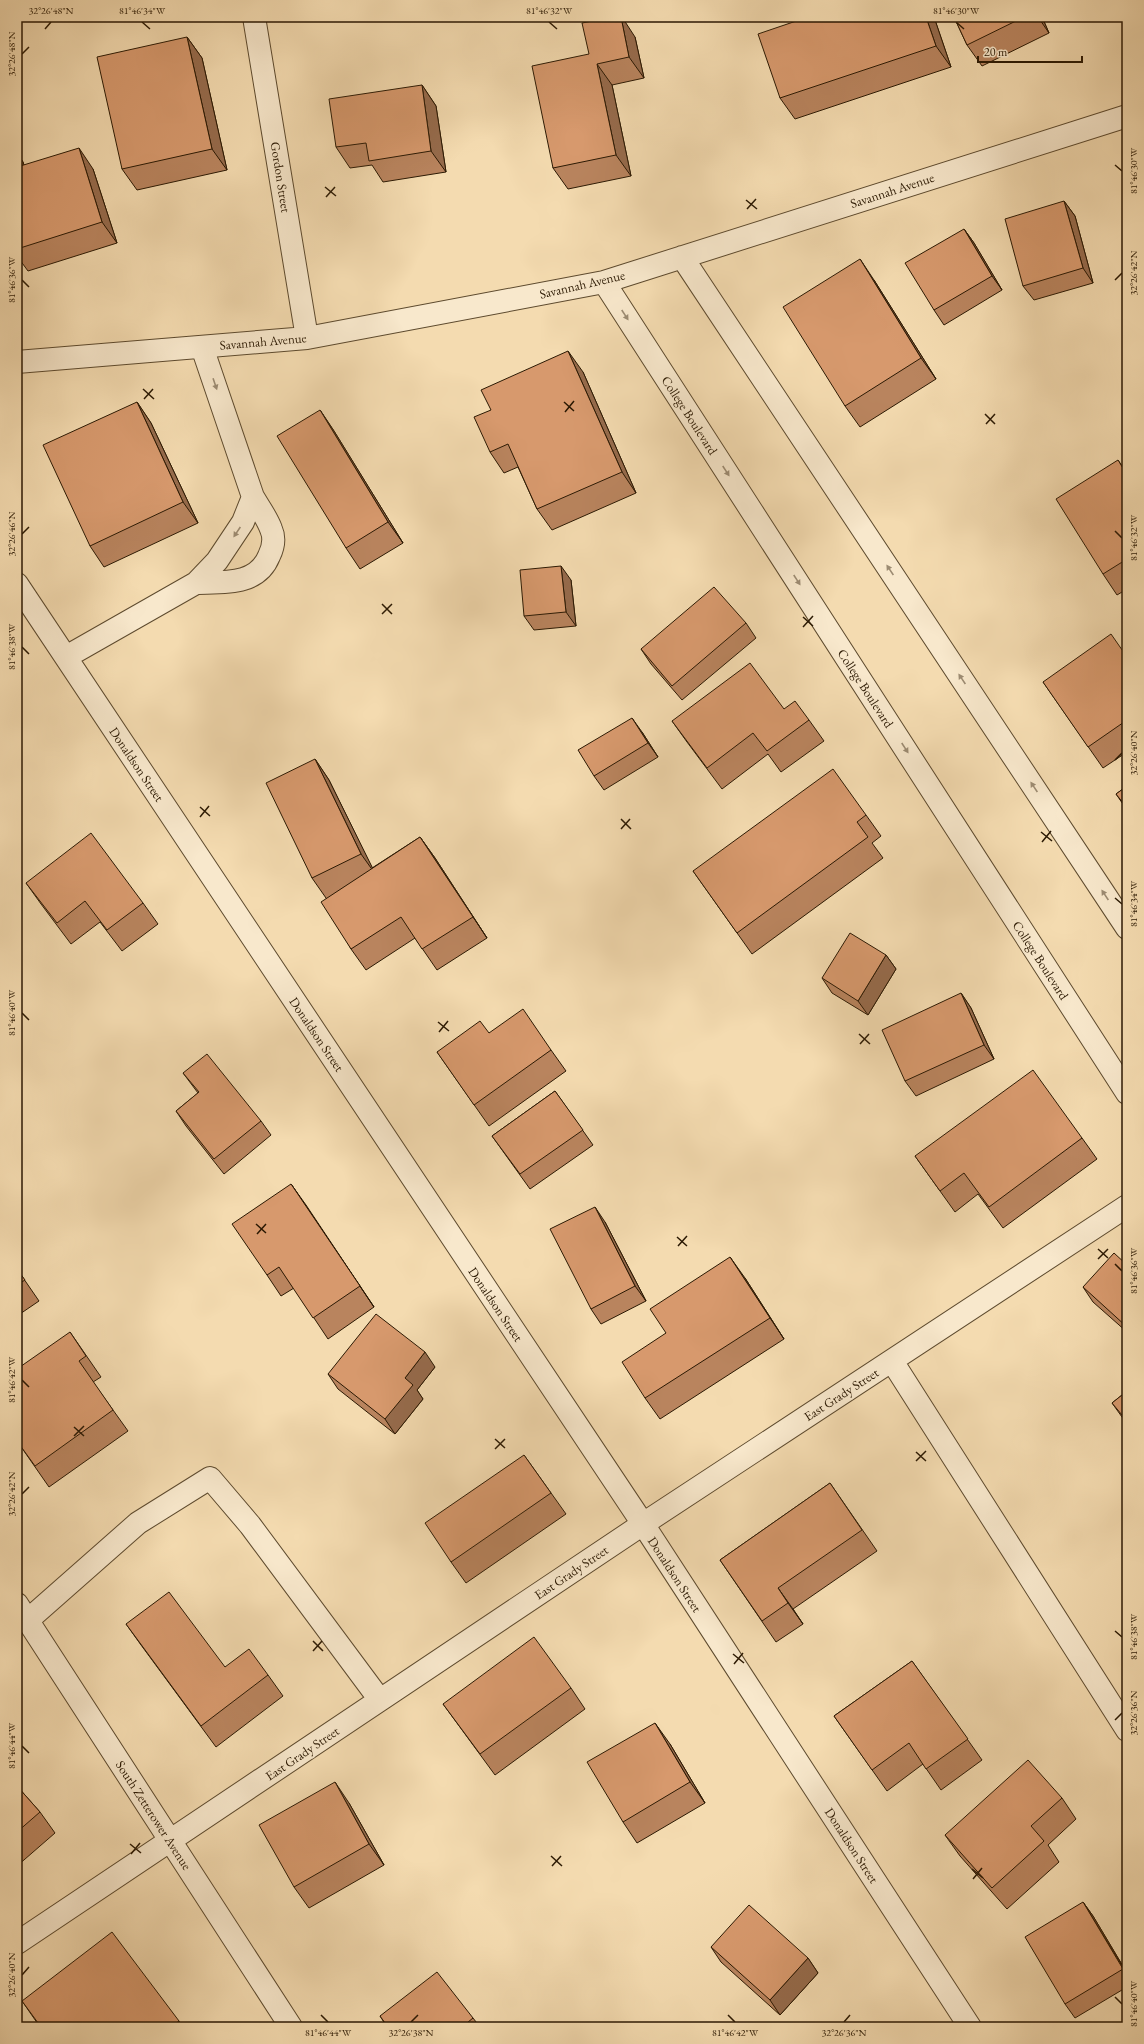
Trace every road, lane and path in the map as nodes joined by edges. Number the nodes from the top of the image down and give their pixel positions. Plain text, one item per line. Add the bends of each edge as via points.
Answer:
1 (254, 17) edge
2 (1127, 116) edge
3 (682, 257) junction
4 (604, 282) junction
5 (307, 338) junction
6 (202, 346) junction
7 (17, 362) edge
8 (253, 497) junction
9 (196, 583) junction
10 (17, 584) edge
11 (66, 658) junction
12 (1127, 928) edge
13 (1127, 1093) edge
14 (1127, 1206) edge
15 (892, 1361) junction
16 (643, 1524) junction
17 (22, 1612) edge
18 (380, 1700) junction
19 (1127, 1730) edge
20 (171, 1842) junction
21 (17, 1943) edge
22 (290, 2027) edge
23 (970, 2027) edge

1 - 5 street, Gordon Street
2 - 3 street, Savannah Avenue
3 - 4 street, Savannah Avenue
12 -> 3 street
4 - 5 street, Savannah Avenue
4 -> 13 street, College Boulevard
5 - 6 street, Savannah Avenue
6 - 7 street, Savannah Avenue
6 -> 8 street
8 -> 9 street via 243,522 217,561
8 - 9 street via 272,530 274,546 267,562 256,574 238,581
9 - 11 street
10 - 11 street, Donaldson Street
11 - 16 street, Donaldson Street
14 - 15 street, East Grady Street
15 - 16 street, East Grady Street
15 - 19 street
16 - 18 street, East Grady Street
16 - 23 street, Donaldson Street
17 - 18 street via 138,1523 210,1478 250,1525
17 - 20 street, South Zetterower Avenue
18 - 20 street, East Grady Street
20 - 21 street, East Grady Street
20 - 22 street, South Zetterower Avenue

